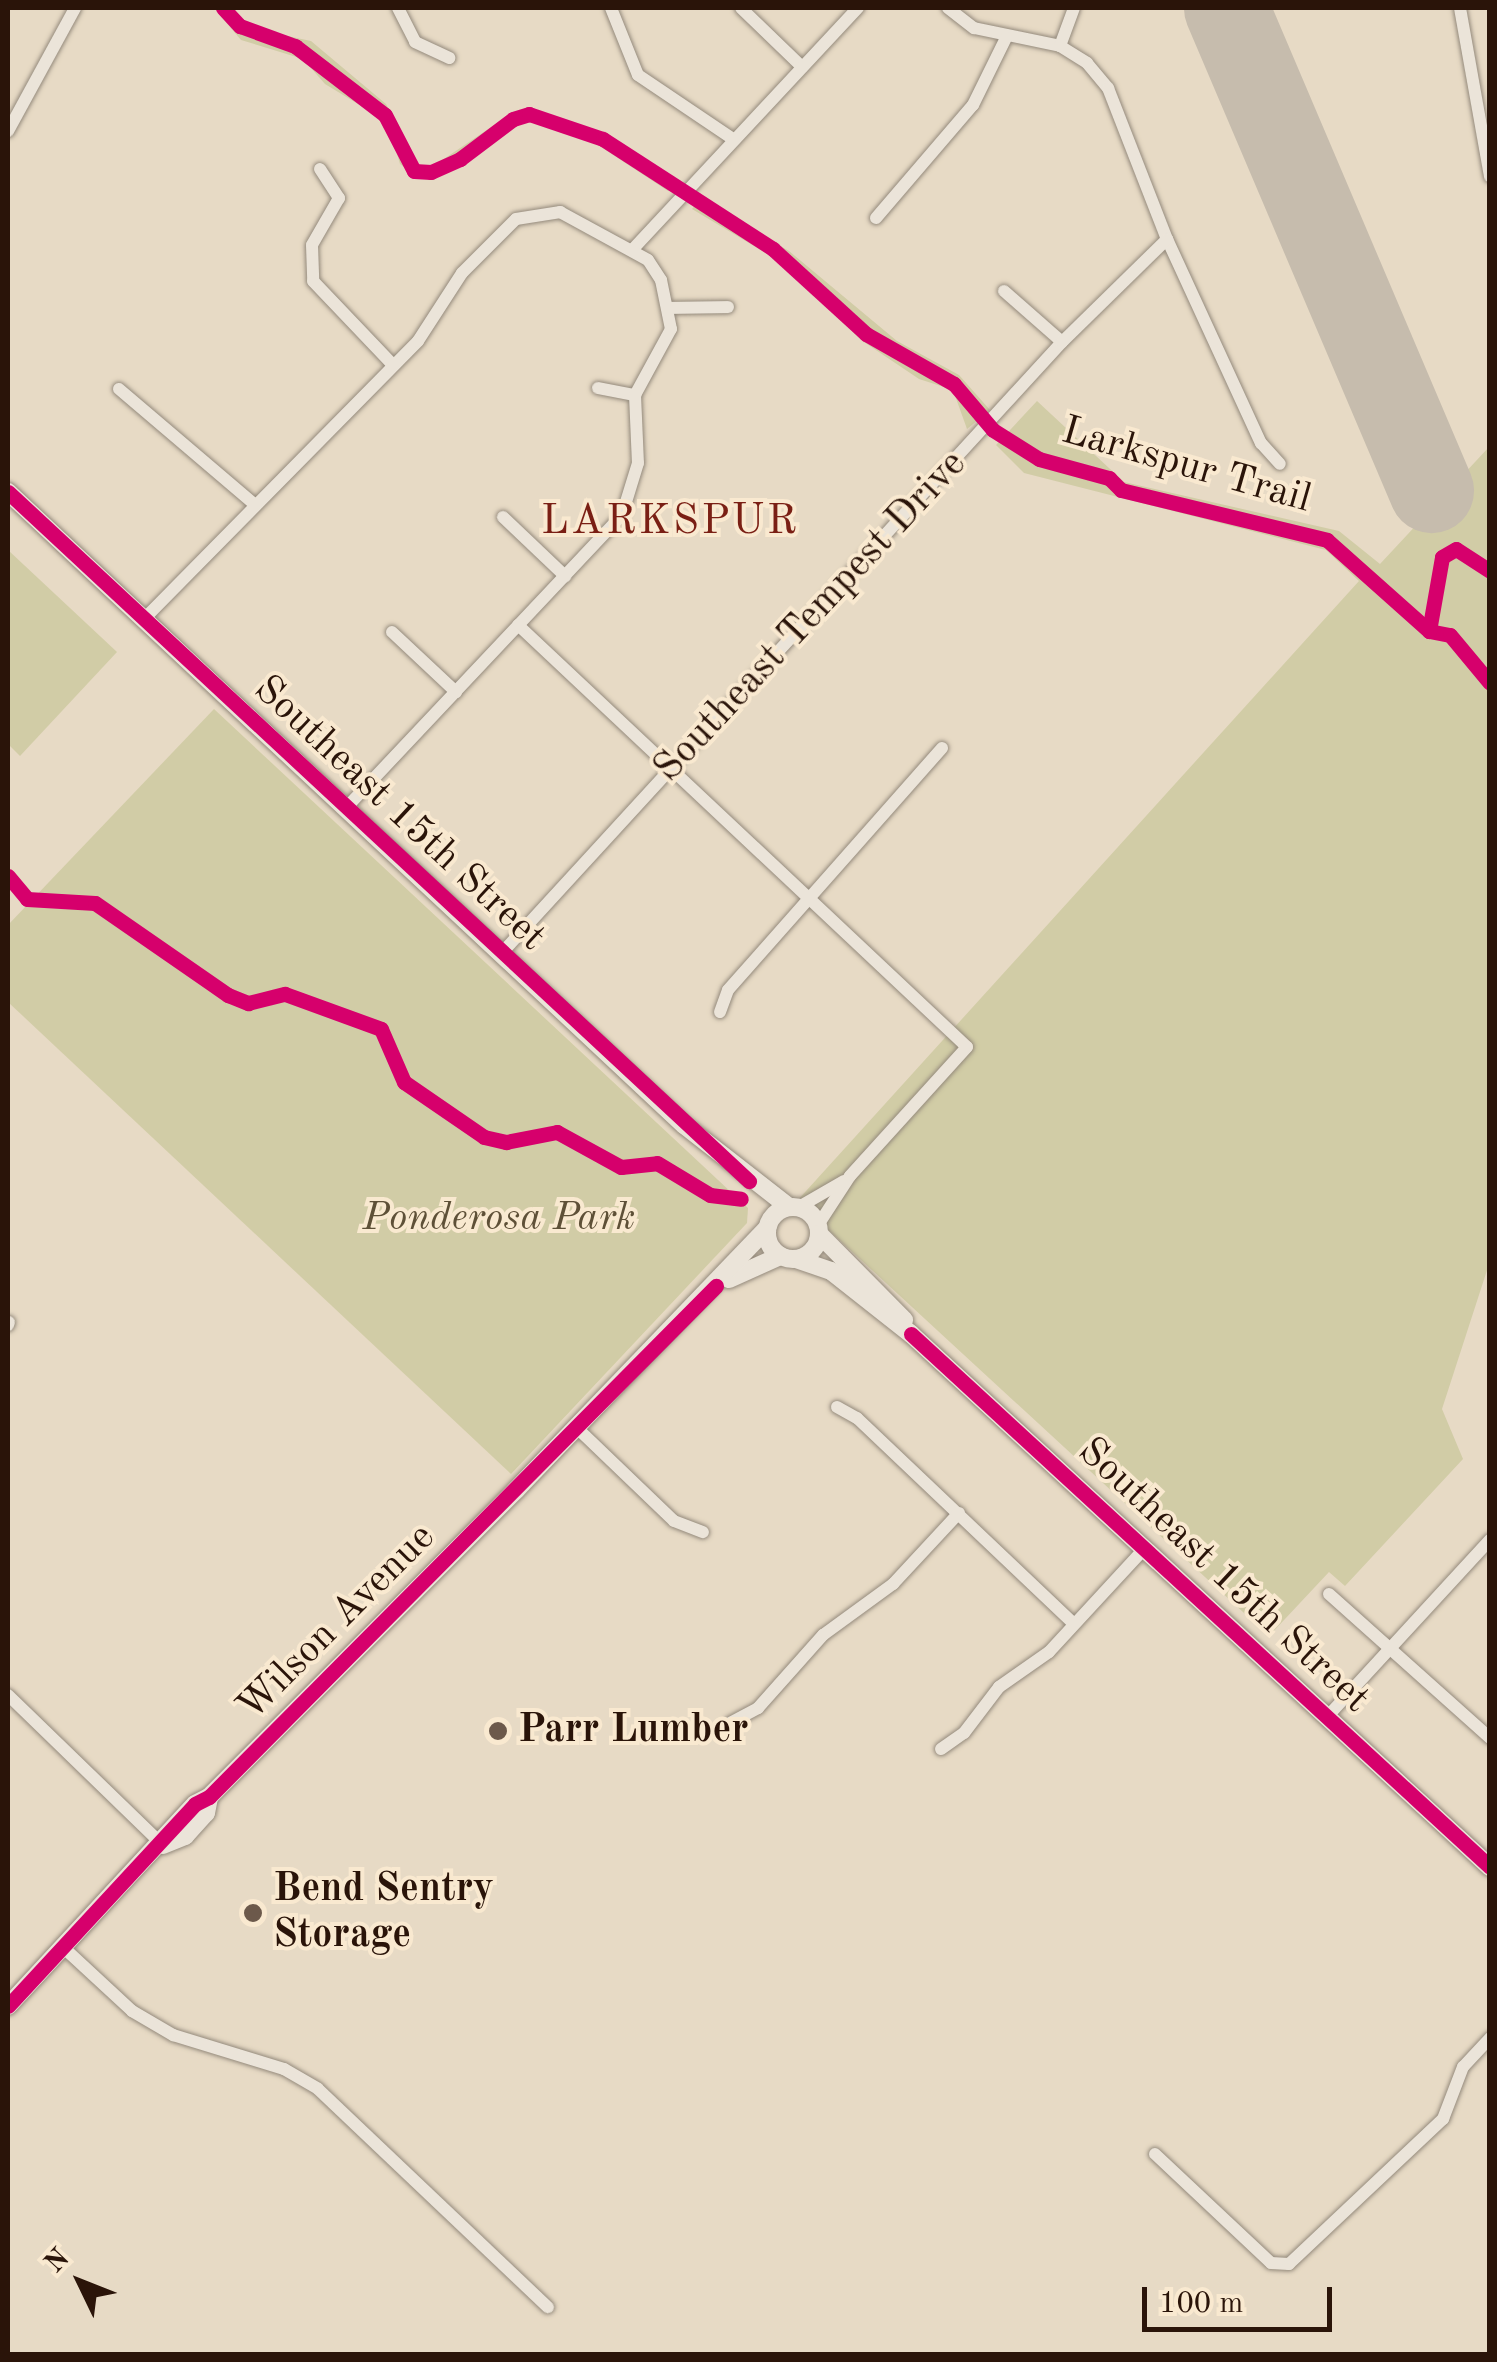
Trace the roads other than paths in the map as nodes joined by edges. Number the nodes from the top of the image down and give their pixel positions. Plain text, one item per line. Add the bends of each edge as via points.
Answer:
1 (76, 8) edge
2 (398, 8) edge
3 (610, 8) edge
4 (742, 8) edge
5 (858, 8) edge
6 (948, 8) edge
7 (1074, 8) edge
8 (1460, 8) edge
9 (1006, 38) junction
10 (1060, 46) junction
11 (449, 58) dead end
12 (802, 67) junction
13 (8, 131) edge
14 (733, 140) junction
15 (320, 169) dead end
16 (1490, 176) edge
17 (876, 218) dead end
18 (1167, 239) junction
19 (634, 249) junction
20 (1004, 291) dead end
21 (728, 307) dead end
22 (670, 308) junction
23 (1062, 342) junction
24 (393, 365) junction
25 (598, 388) dead end
26 (118, 390) dead end
27 (635, 395) junction
28 (1280, 464) dead end
29 (8, 492) edge
30 (254, 504) junction
31 (504, 517) dead end
32 (565, 576) junction
33 (144, 619) junction
34 (518, 624) junction
35 (392, 632) dead end
36 (456, 692) junction
37 (942, 748) dead end
38 (670, 770) junction
39 (346, 808) junction
40 (809, 899) junction
41 (500, 954) junction
42 (720, 1012) dead end
43 (850, 1176) junction
44 (749, 1180) junction
45 (794, 1207) junction
46 (768, 1225) junction
47 (818, 1229) junction
48 (788, 1258) junction
49 (716, 1286) junction
50 (911, 1334) junction
51 (836, 1408) dead end
52 (577, 1428) junction
53 (958, 1513) junction
54 (704, 1532) dead end
55 (1490, 1540) edge
56 (1144, 1549) junction
57 (1329, 1594) dead end
58 (1074, 1624) junction
59 (1390, 1648) junction
60 (8, 1696) edge
61 (1327, 1717) junction
62 (730, 1723) dead end
63 (1490, 1738) edge
64 (941, 1750) dead end
65 (163, 1846) junction
66 (1490, 1867) edge
67 (64, 1948) junction
68 (8, 2006) edge
69 (1490, 2038) edge
70 (1155, 2154) dead end
71 (548, 2307) dead end

1 - 13 street
2 - 11 street via 415,42
3 - 14 street via 638,75
4 - 12 street
5 - 12 street
6 - 9 street via 974,28
7 - 10 street
8 - 16 street
9 - 10 street
9 - 17 street via 973,105
10 - 18 street via 1088,63 1108,88
12 - 14 street
14 - 19 street
15 - 24 street via 339,198 312,245 313,281
18 - 23 street, Southeast Tempest Drive
18 - 28 street via 1261,442
19 - 22 street via 661,280
19 - 24 street via 560,212 516,220 462,273 430,327
20 - 23 street
21 - 22 street
22 - 27 street via 670,328
23 - 38 street, Southeast Tempest Drive
24 - 30 street
25 - 27 street
26 - 30 street
27 - 32 street via 633,491 622,514
29 - 33 main road, Southeast 15th Street
30 - 33 street
31 - 32 street
32 - 34 street
33 - 39 main road, Southeast 15th Street
34 - 36 street
34 - 38 street
35 - 36 street
36 - 39 street
37 - 40 street
38 - 40 street
38 - 41 street, Southeast Tempest Drive
39 - 41 main road, Southeast 15th Street
40 - 42 street via 728,990
40 - 43 street via 967,1047
41 - 44 main road, Southeast 15th Street
43 - 45 street
43 - 47 street
44 - 45 main road, Southeast 15th Street
44 - 46 main road, Southeast 15th Street
45 - 46 main road, Wilson Avenue
45 - 47 main road, Southeast 15th Street
46 - 48 main road, Southeast 15th Street
46 - 49 main road, Wilson Avenue
47 - 48 main road via 812,1250
47 - 50 main road, Southeast 15th Street via 900,1311
48 - 49 main road, Wilson Avenue
48 - 50 main road, Southeast 15th Street via 831,1271
49 - 52 main road, Wilson Avenue
50 - 56 main road, Southeast 15th Street
51 - 53 street via 857,1418
52 - 54 street via 674,1520
52 - 65 main road, Wilson Avenue via 174,1826
53 - 58 street
53 - 62 street via 894,1584 823,1636 758,1708
55 - 59 street
56 - 58 street
56 - 61 main road, Southeast 15th Street
57 - 59 street
58 - 64 street via 1049,1652 999,1687 964,1733
59 - 61 street
59 - 63 street
60 - 65 street
61 - 66 main road, Southeast 15th Street
65 - 67 main road, Wilson Avenue
67 - 68 main road, Wilson Avenue
67 - 71 street via 132,2011 173,2034 284,2068 318,2088
69 - 70 street via 1463,2067 1444,2120 1289,2264 1271,2262

